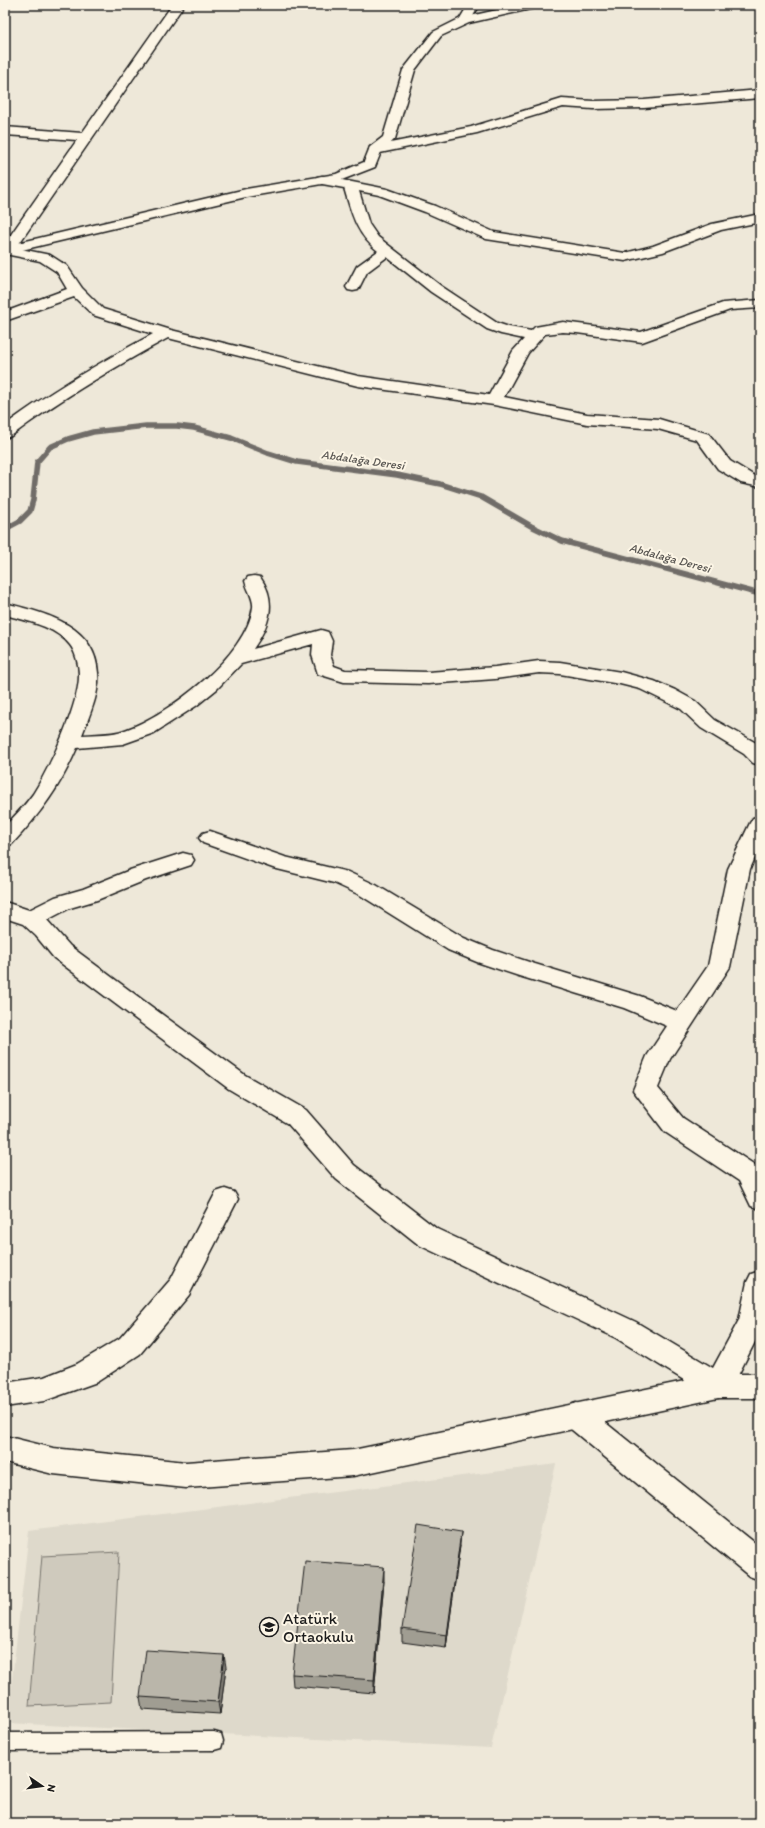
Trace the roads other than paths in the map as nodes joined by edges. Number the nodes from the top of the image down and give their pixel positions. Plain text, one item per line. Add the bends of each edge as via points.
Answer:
1 (178, 5) edge
2 (474, 5) edge
3 (534, 5) edge
4 (465, 20) junction
5 (760, 94) edge
6 (736, 96) junction
7 (760, 104) edge
8 (5, 131) edge
9 (85, 137) junction
10 (375, 150) junction
11 (322, 180) junction
12 (350, 185) junction
13 (760, 218) edge
14 (6, 250) edge
15 (387, 251) junction
16 (353, 287) dead end
17 (76, 291) junction
18 (760, 304) edge
19 (5, 317) edge
20 (166, 332) junction
21 (535, 336) junction
22 (494, 400) junction
23 (5, 433) edge
24 (760, 482) edge
25 (254, 581) dead end
26 (5, 609) edge
27 (235, 660) junction
28 (68, 742) junction
29 (760, 758) edge
30 (760, 823) edge
31 (210, 838) dead end
32 (5, 839) edge
33 (183, 860) dead end
34 (5, 910) edge
35 (31, 918) junction
36 (682, 1022) junction
37 (225, 1199) dead end
38 (760, 1199) edge
39 (760, 1282) edge
40 (718, 1386) junction
41 (760, 1386) edge
42 (5, 1394) edge
43 (576, 1416) junction
44 (5, 1449) edge
45 (760, 1566) edge
46 (214, 1741) dead end
47 (5, 1742) edge

1 - 9 street
2 - 4 street
3 - 4 street
4 - 10 street via 437,34 409,70 389,139
5 - 6 street
6 - 7 street
6 - 10 street via 644,104 562,103 473,130
8 - 9 street
9 - 14 street
10 - 11 street via 370,164 339,177
11 - 12 street
11 - 14 street via 246,193
12 - 13 street via 382,192 430,209 491,236 625,257 658,249 717,227
12 - 15 street via 362,224 374,240
14 - 17 street via 45,258 62,269
15 - 16 street via 365,266 358,274
15 - 21 street via 436,289 492,326
17 - 19 street
17 - 20 street via 98,312
18 - 21 street via 728,306 642,337 563,327 540,330
20 - 22 street via 358,381
20 - 23 street via 107,365
21 - 22 street via 521,351
22 - 24 street via 587,419 659,424 703,437 724,466 747,479
25 - 27 street via 262,606 253,636
26 - 28 street via 44,621 63,630 79,643 89,673 84,701
27 - 28 street via 216,681 154,725 128,736
27 - 29 street via 321,636 321,655 326,670 344,676 428,678 539,667 621,678 647,685 688,705 708,724 751,749
28 - 32 street via 39,800
30 - 36 street via 739,869 719,967
31 - 36 street via 281,863 340,877 368,890 456,944 527,970 632,1002
33 - 35 street via 89,895 62,902
34 - 35 street
35 - 40 street via 62,952 237,1082 297,1117 345,1172 428,1237 626,1330
36 - 38 street via 659,1056 645,1090 674,1125 749,1174
37 - 42 street via 180,1287 130,1346 87,1373 44,1389
39 - 40 street via 752,1321
40 - 41 street
40 - 43 street
43 - 44 street via 353,1463 186,1475 53,1460
43 - 45 street
46 - 47 lane

